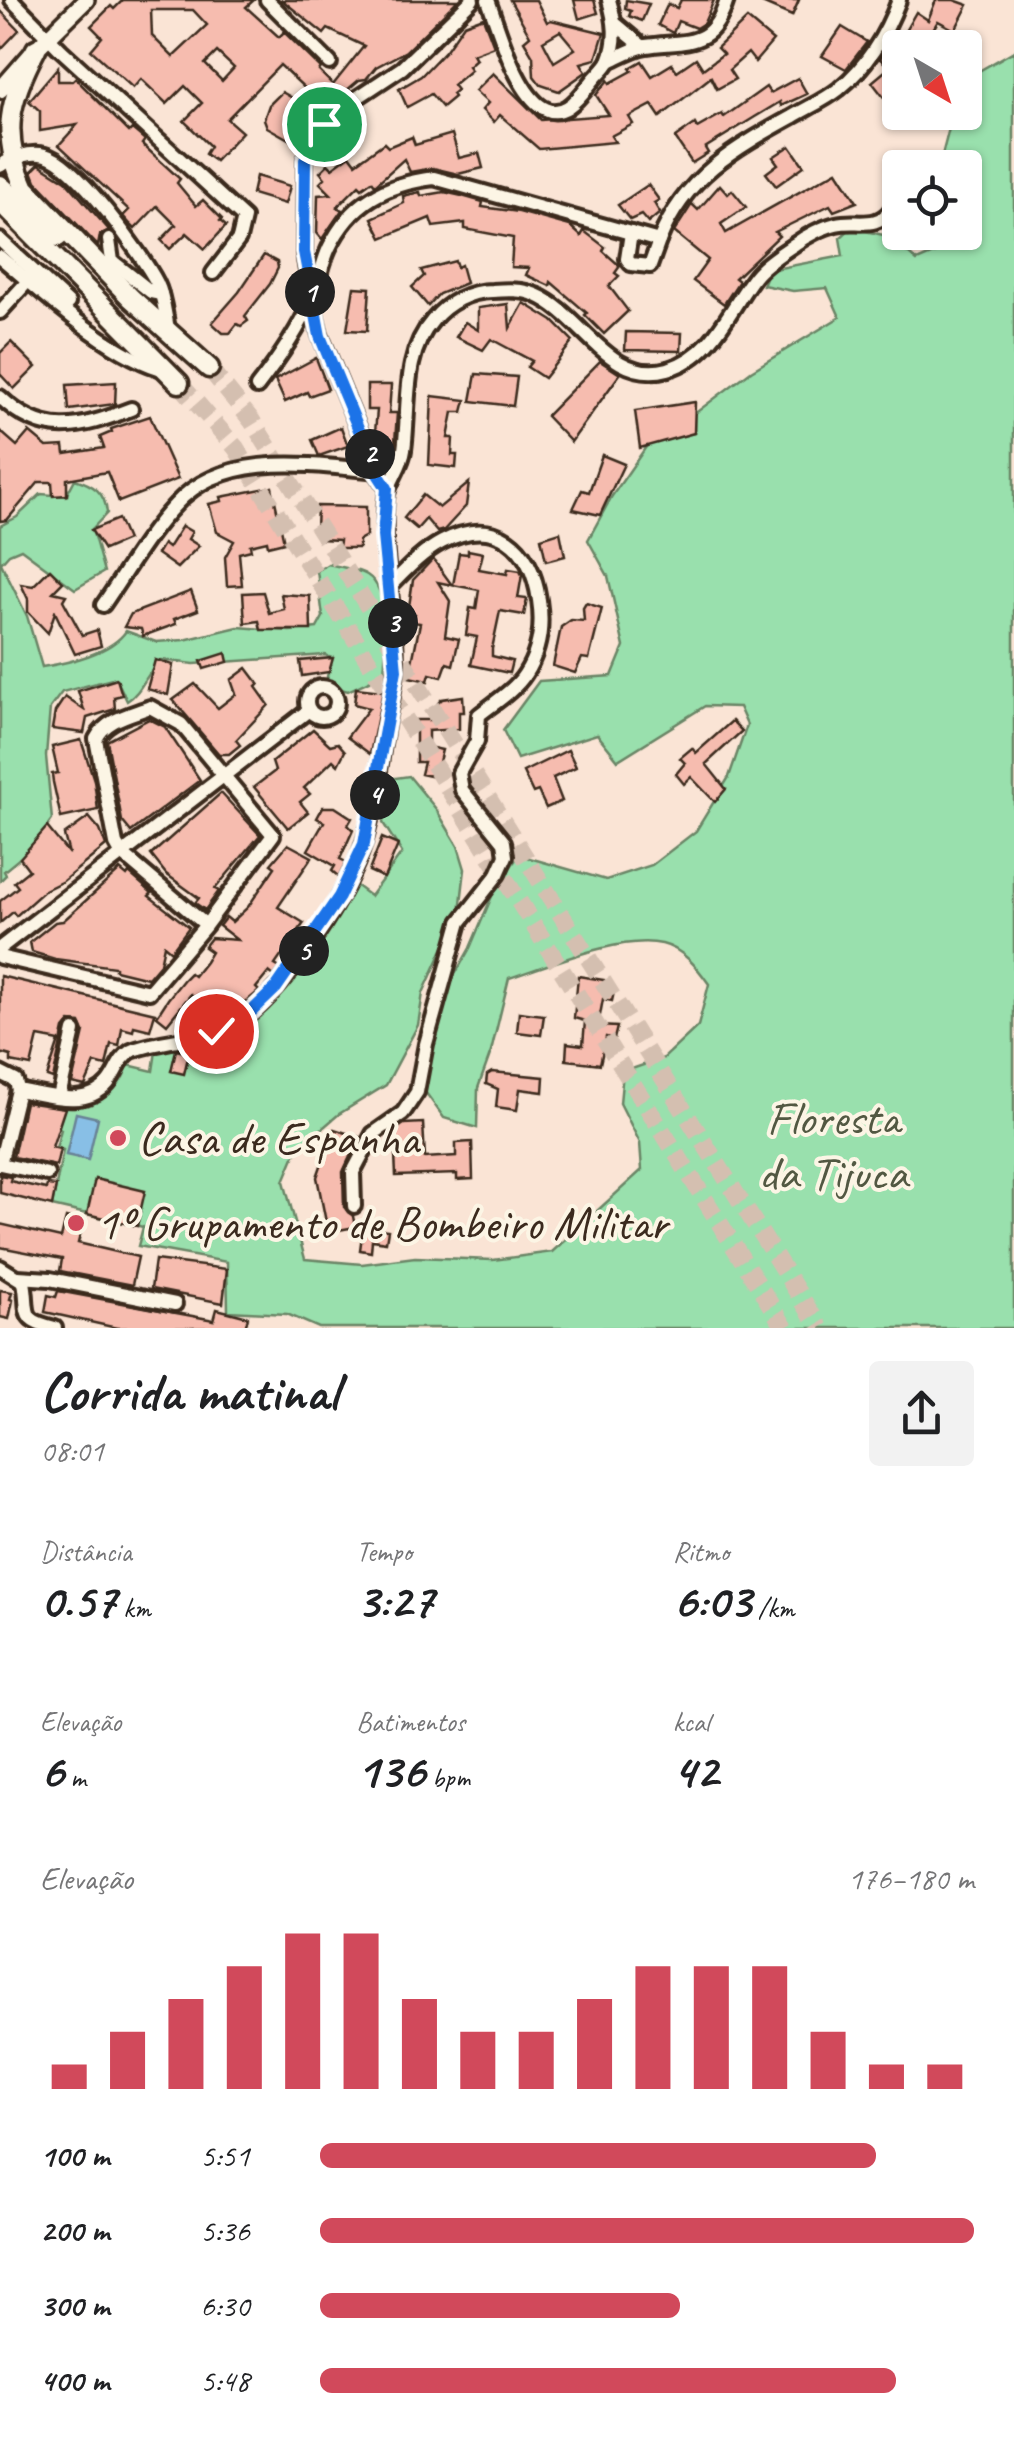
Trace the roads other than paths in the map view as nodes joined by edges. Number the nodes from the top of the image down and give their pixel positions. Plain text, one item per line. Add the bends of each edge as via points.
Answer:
1 (12, 0) edge
2 (86, 0) edge
3 (267, 0) edge
4 (472, 0) edge
5 (488, 0) edge
6 (609, 0) edge
7 (727, 0) edge
8 (899, 0) edge
9 (616, 25) junction
10 (42, 43) junction
11 (642, 46) junction
12 (609, 61) junction
13 (330, 64) dead end
14 (0, 90) edge
15 (4, 163) edge
16 (0, 185) edge
17 (9, 202) edge
18 (882, 220) edge
19 (631, 233) junction
20 (0, 240) edge
21 (659, 241) junction
22 (115, 252) dead end
23 (0, 257) edge
24 (213, 272) dead end
25 (28, 281) junction
26 (161, 294) junction
27 (131, 298) junction
28 (312, 300) junction
29 (0, 312) edge
30 (82, 323) junction
31 (168, 328) junction
32 (209, 368) tunnel mouth
33 (174, 377) joint
34 (257, 387) dead end
35 (0, 397) edge
36 (131, 410) dead end
37 (376, 471) junction
38 (387, 488) junction
39 (389, 587) junction
40 (103, 605) dead end
41 (309, 710) dead end
42 (222, 776) junction
43 (121, 853) junction
44 (206, 926) junction
45 (0, 948) edge
46 (0, 957) edge
47 (74, 1031) dead end
48 (0, 1073) edge
49 (18, 1090) junction
50 (59, 1097) junction
51 (0, 1164) edge
52 (48, 1174) dead end
53 (354, 1206) dead end
54 (0, 1268) edge
55 (18, 1276) junction
56 (176, 1304) dead end
57 (55, 1328) edge

1 - 10 street
2 - 10 main road
3 - 13 street
4 - 28 street via 402,68 340,110 314,138 303,192
5 - 12 street via 521,80 546,109 573,104
6 - 9 street
7 - 11 street via 718,24 702,39
8 - 21 street via 881,42 854,75 725,155 688,190
9 - 11 street
9 - 12 street
10 - 14 main road
10 - 15 highway via 5,118
10 - 24 street via 244,218 239,239
11 - 12 street
15 - 26 street via 45,155 61,165 114,216
15 - 27 highway
16 - 17 highway
17 - 27 highway
17 - 33 highway
18 - 38 street via 836,224 799,240 756,273 694,357 668,369 641,372 612,358 534,293 482,291 458,298 418,338 404,455
19 - 21 street
19 - 21 street via 631,264 650,266
19 - 28 street via 434,178 403,182 347,217
20 - 30 street via 80,313
22 - 26 street via 151,292
23 - 25 street
25 - 29 street
25 - 30 street
26 - 31 street
27 - 31 highway
28 - 34 street
28 - 37 street via 320,336
30 - 33 street
31 - 32 highway
35 - 36 street via 37,422 62,428
37 - 38 street
37 - 40 street via 290,463 208,479 176,502
38 - 39 street
39 - 50 street via 396,670 372,809 356,864 329,912 276,988 247,1016 216,1031 131,1051 99,1091
39 - 53 street via 444,540 475,532 506,537 525,553 542,620 537,652 523,678 480,715 477,741 458,772 462,790 504,842 506,856 460,922 417,1092 374,1134 353,1172
41 - 42 street
42 - 43 street
42 - 43 street via 181,724 154,708 101,729 96,745
42 - 44 street via 273,835
43 - 44 street
43 - 45 street
44 - 46 street via 148,992
47 - 50 street
48 - 49 street
49 - 50 street
49 - 51 street
51 - 52 street
54 - 55 street
55 - 56 street
55 - 57 street via 29,1318

